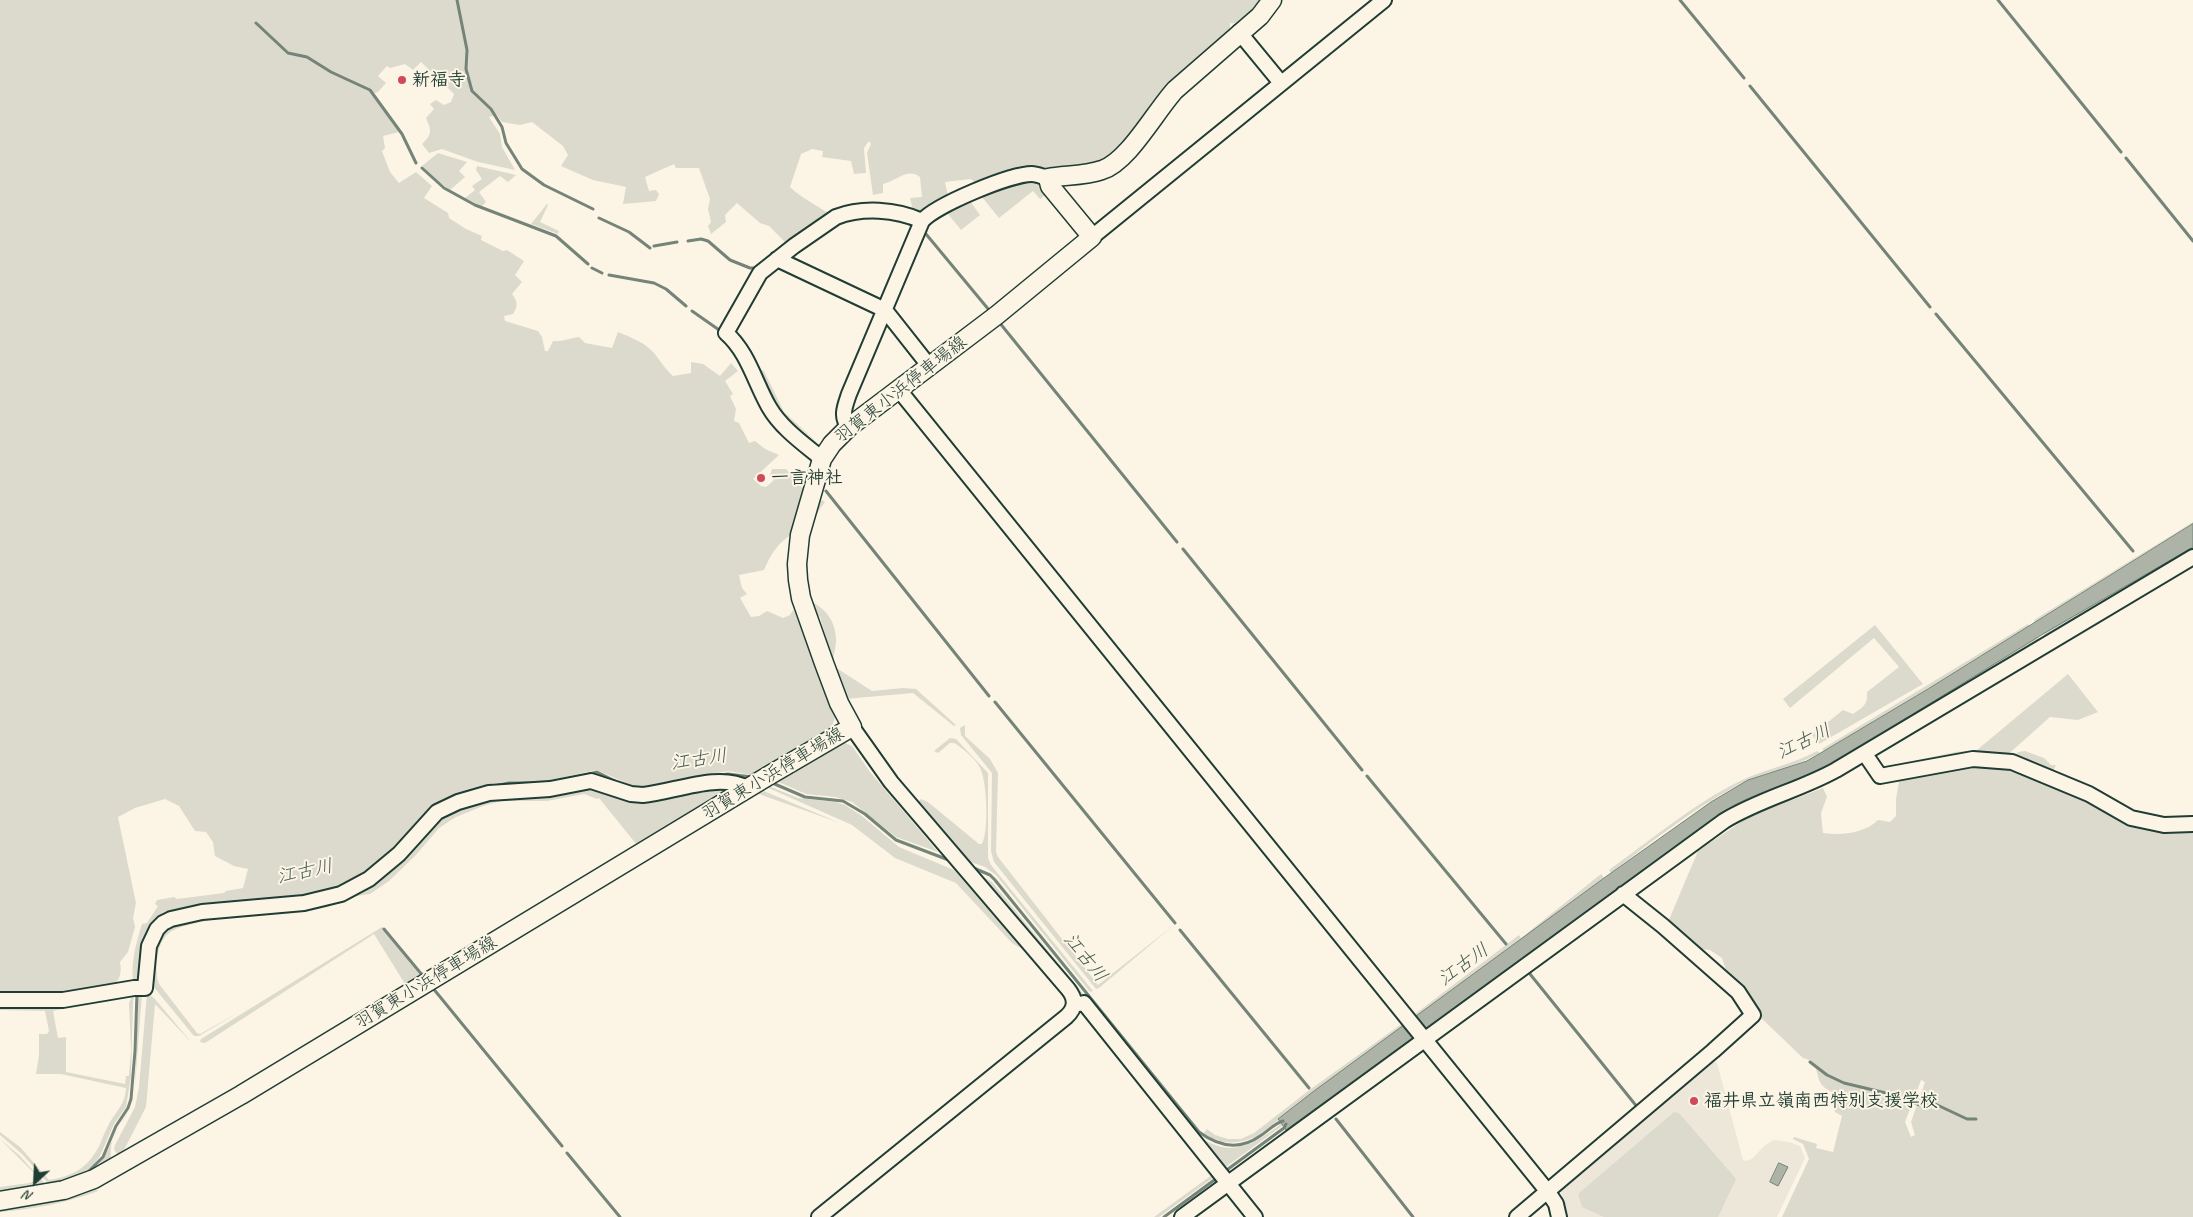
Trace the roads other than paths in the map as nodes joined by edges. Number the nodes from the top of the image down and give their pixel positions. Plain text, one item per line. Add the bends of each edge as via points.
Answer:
1 (1272, 0) edge
2 (1384, 0) edge
3 (1239, 32) junction
4 (1281, 84) junction
5 (1048, 178) junction
6 (922, 221) junction
7 (1092, 237) junction
8 (778, 259) junction
9 (885, 310) junction
10 (930, 367) junction
11 (899, 390) junction
12 (849, 427) junction
13 (822, 459) junction
14 (2193, 557) edge
15 (852, 727) junction
16 (1865, 754) junction
17 (758, 782) junction
18 (2193, 824) edge
19 (1623, 894) junction
20 (0, 1000) edge
21 (1074, 1005) junction
22 (1422, 1036) junction
23 (1224, 1178) junction
24 (1548, 1192) junction
25 (0, 1201) edge
26 (819, 1217) edge
27 (1182, 1217) edge
28 (1255, 1217) edge
29 (1517, 1217) edge
30 (1559, 1217) edge

1 - 3 main road via 1260,16
2 - 4 street
3 - 4 street
3 - 5 main road via 1168,97 1121,159 1102,170
4 - 7 street
5 - 6 street via 1033,174 1004,181 937,208
5 - 7 main road via 1050,186
6 - 8 street via 881,211 843,214 818,228
6 - 9 street
7 - 10 main road, 羽賀東小浜停車場線
8 - 9 street
8 - 13 street via 754,281 726,334 739,347 770,409
9 - 10 street
9 - 12 street via 847,400 843,416
10 - 11 main road, 羽賀東小浜停車場線
11 - 12 main road, 羽賀東小浜停車場線
11 - 22 street
12 - 13 main road, 羽賀東小浜停車場線
13 - 15 main road, 羽賀東小浜停車場線 via 800,536 798,580 806,614 824,663
14 - 16 street
15 - 17 main road, 羽賀東小浜停車場線
15 - 21 street via 874,762 1068,988 1074,997
16 - 18 street via 1880,776 1973,759 2012,762 2081,790 2131,818 2164,825
16 - 19 street via 1801,788 1746,807
17 - 20 street via 740,784 723,781 643,795 591,781 550,789 509,790 477,796 437,812 390,862 369,879 341,894 304,903 193,914 163,923 149,946 145,988 63,1000
17 - 25 main road, 羽賀東小浜停車場線 via 258,1085 94,1179 64,1190
19 - 22 street
19 - 24 street via 1738,992 1753,1015
21 - 23 street via 1084,1004
21 - 26 street via 1066,1017
22 - 23 street
22 - 24 street
23 - 27 street
23 - 28 street
24 - 29 street
24 - 30 street

